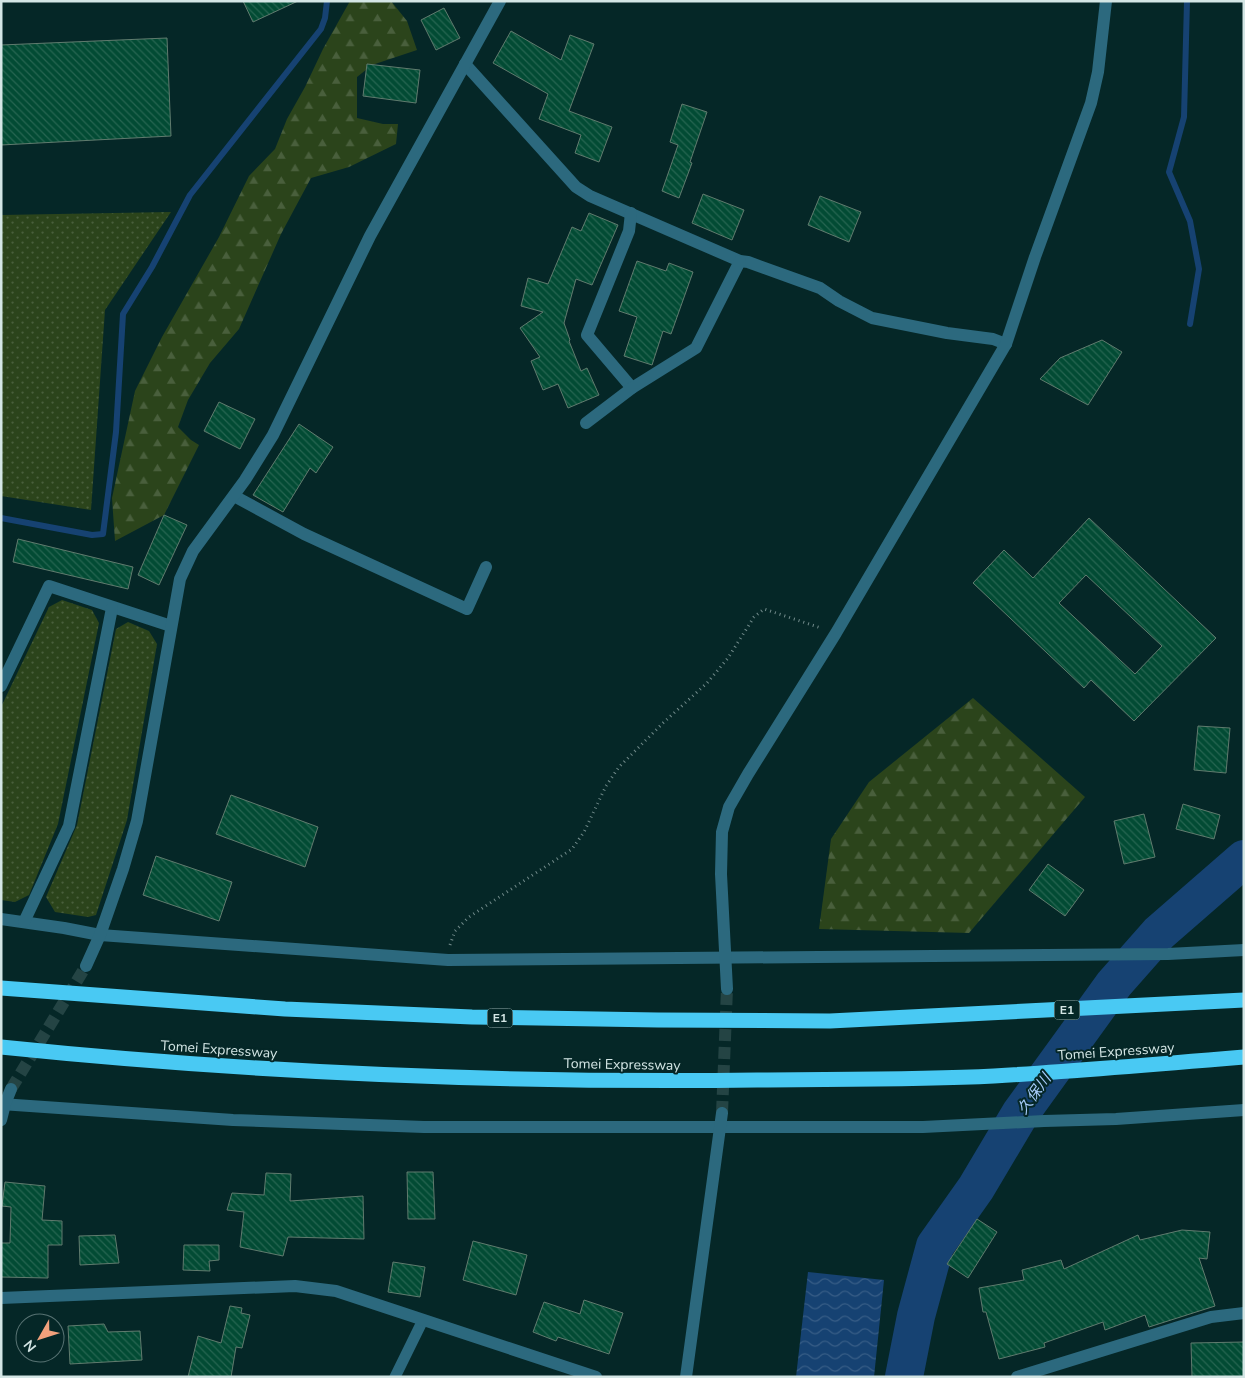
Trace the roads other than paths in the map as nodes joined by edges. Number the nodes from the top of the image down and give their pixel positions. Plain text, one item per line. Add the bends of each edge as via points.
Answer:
1 (500, 1) edge
2 (1106, 1) edge
3 (465, 64) junction
4 (631, 213) junction
5 (740, 261) junction
6 (1006, 344) junction
7 (632, 388) junction
8 (586, 423) dead end
9 (234, 496) junction
10 (486, 567) dead end
11 (112, 608) junction
12 (171, 626) junction
13 (1, 686) edge
14 (1, 919) edge
15 (24, 922) junction
16 (100, 935) junction
17 (1244, 950) edge
18 (725, 957) junction
19 (86, 966) tunnel mouth
20 (1, 988) edge
21 (727, 990) tunnel mouth
22 (1244, 1000) edge
23 (1, 1047) edge
24 (1244, 1058) edge
25 (12, 1089) tunnel mouth
26 (3, 1104) edge
27 (1244, 1110) edge
28 (722, 1113) tunnel mouth
29 (1, 1120) edge
30 (720, 1128) junction
31 (1, 1298) edge
32 (1244, 1313) edge
33 (423, 1320) junction
34 (395, 1377) edge
35 (596, 1377) edge
36 (686, 1377) edge
37 (1018, 1377) edge

1 - 3 street
2 - 6 street via 1091,103
3 - 4 street via 576,186 590,196
3 - 9 street via 370,236 273,435
4 - 5 street
4 - 7 street via 629,231 587,335
5 - 6 street via 820,288 872,318
5 - 7 street via 696,348
6 - 18 street via 729,807 722,832
7 - 8 street
9 - 10 street via 304,534 466,609
9 - 12 street via 193,551 180,579
11 - 12 street
11 - 13 street via 49,586
11 - 15 street via 69,826
12 - 16 street via 137,821
14 - 15 street
15 - 16 street
16 - 18 street via 448,960
16 - 19 street
17 - 18 street via 1168,954
18 - 21 street
20 - 22 highway, E1 via 285,1009 472,1017 830,1021
23 - 24 highway, Tomei Expressway via 276,1070 656,1081 991,1076
25 - 26 street
26 - 29 street
26 - 30 street via 233,1120 405,1126
27 - 30 street via 923,1127
28 - 30 street
30 - 36 street
31 - 33 street via 295,1286 336,1291
32 - 37 street via 1210,1317
33 - 34 lane
33 - 35 street

